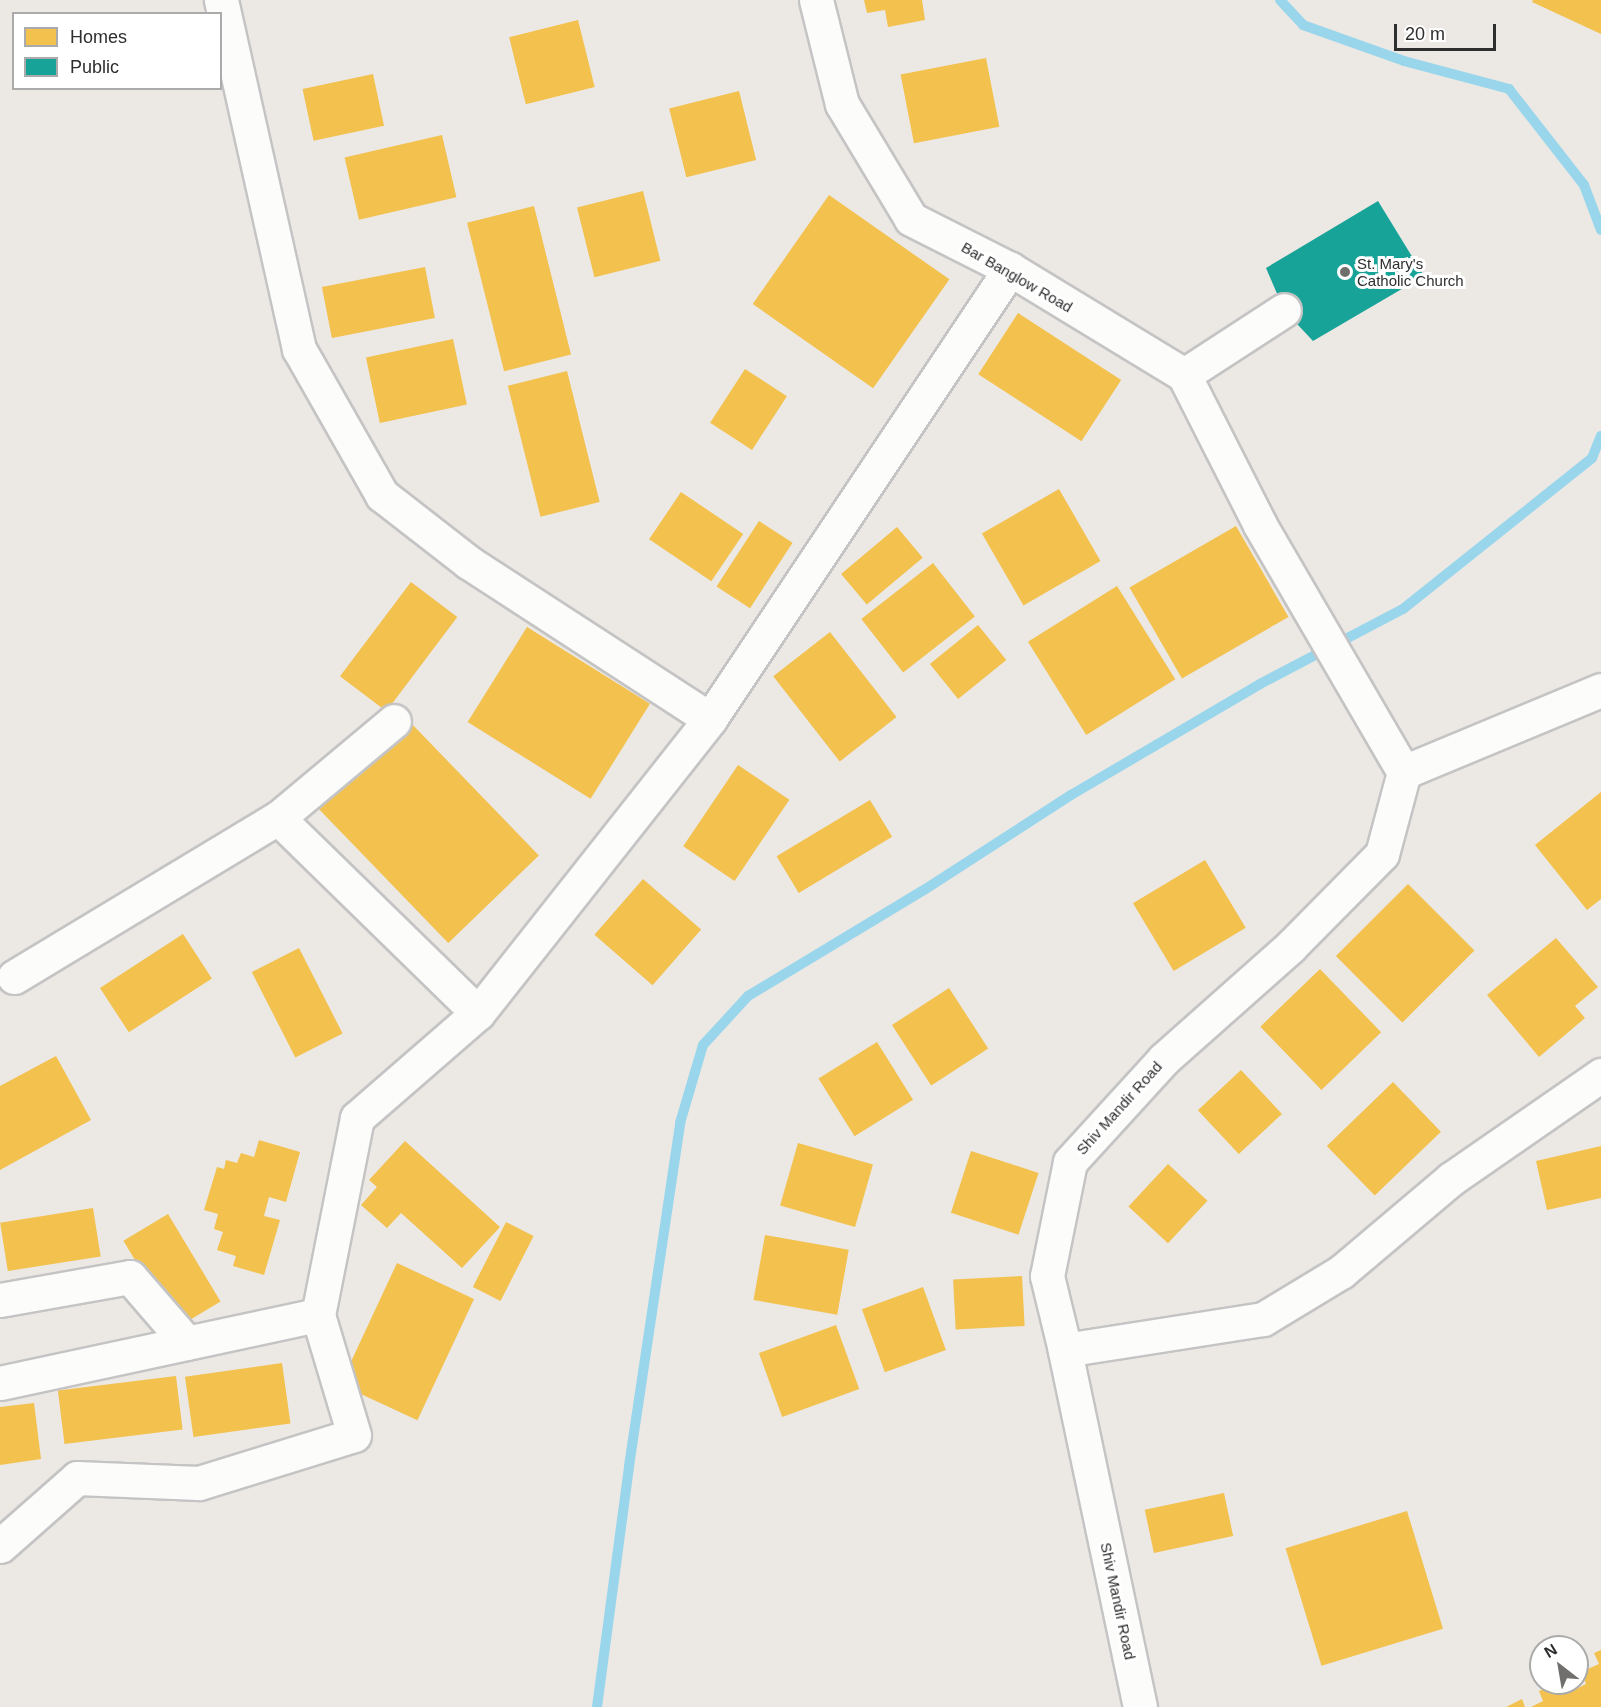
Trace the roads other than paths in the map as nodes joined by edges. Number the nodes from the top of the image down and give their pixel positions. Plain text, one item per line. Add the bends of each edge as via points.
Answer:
1 (221, 0) edge
2 (816, 0) edge
3 (1010, 269) junction
4 (1284, 310) dead end
5 (1184, 375) junction
6 (1601, 690) edge
7 (710, 718) junction
8 (394, 721) dead end
9 (1404, 772) junction
10 (278, 818) junction
11 (14, 977) dead end
12 (478, 1013) junction
13 (1601, 1075) edge
14 (0, 1300) edge
15 (318, 1315) junction
16 (187, 1343) junction
17 (1065, 1350) junction
18 (0, 1383) edge
19 (0, 1546) edge
20 (1140, 1707) edge

1 - 7 street via 299,349 382,495 468,562
2 - 3 street, Bar Banglow Road via 842,105 910,219
3 - 5 street, Bar Banglow Road
3 - 7 street
4 - 5 street
5 - 9 street via 1260,525
6 - 9 street
7 - 12 street
8 - 10 street
9 - 17 street, Shiv Mandir Road via 1382,854 1290,947 1164,1059 1070,1162 1047,1276
10 - 11 street
10 - 12 street
12 - 15 street via 357,1118
13 - 17 street via 1451,1179 1341,1272 1263,1319
14 - 16 street via 130,1277
15 - 16 street
15 - 19 street via 354,1435 198,1483 76,1478
16 - 18 street
17 - 20 street, Shiv Mandir Road

